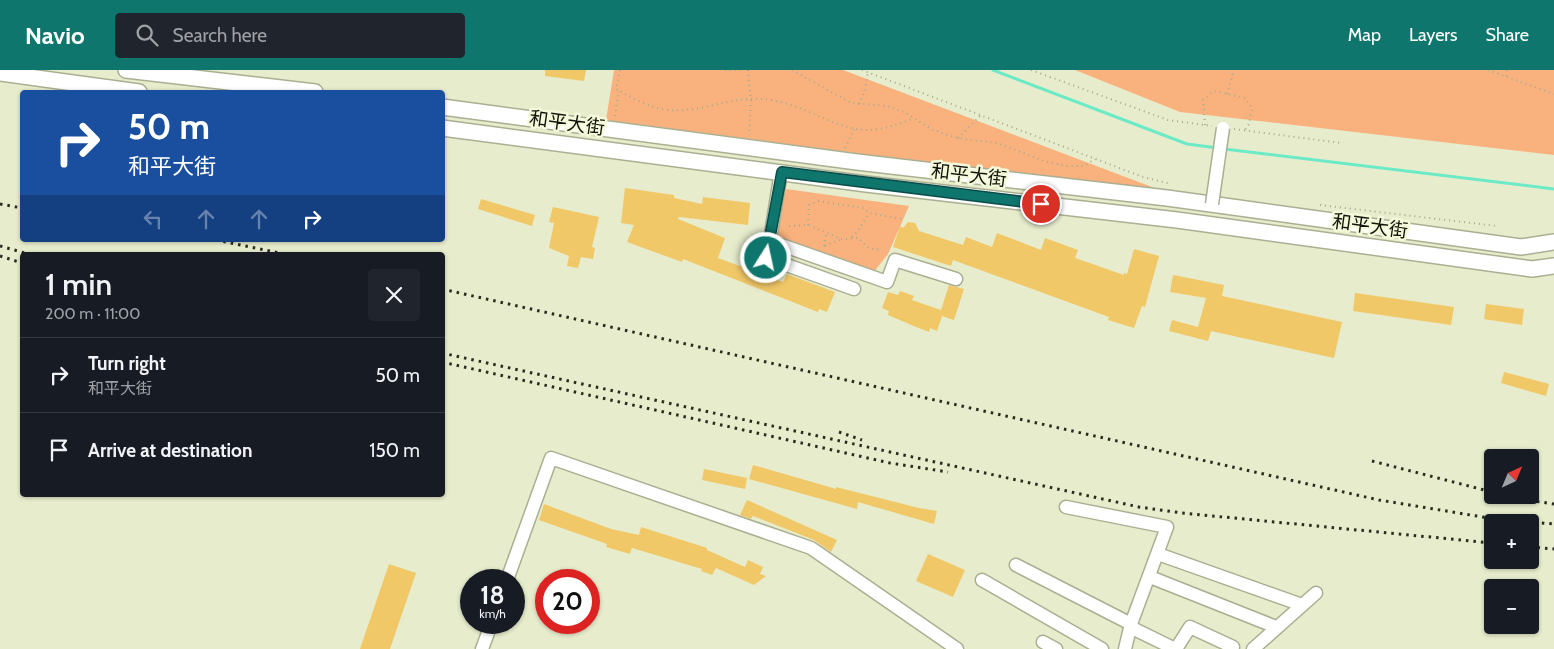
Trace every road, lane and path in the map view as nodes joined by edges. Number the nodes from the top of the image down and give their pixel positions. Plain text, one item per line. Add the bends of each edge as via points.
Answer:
1 (126, 70) edge
2 (620, 70) edge
3 (725, 70) edge
4 (746, 70) edge
5 (792, 70) edge
6 (862, 70) edge
7 (1031, 70) edge
8 (1234, 70) edge
9 (1488, 70) edge
10 (1507, 70) edge
11 (868, 72) junction
12 (0, 73) edge
13 (1506, 76) junction
14 (124, 90) edge
15 (298, 90) edge
16 (619, 91) junction
17 (1227, 94) junction
18 (1554, 94) edge
19 (751, 99) junction
20 (859, 104) junction
21 (445, 107) edge
22 (981, 116) junction
23 (914, 118) junction
24 (1204, 125) junction
25 (445, 128) edge
26 (855, 128) junction
27 (1223, 128) junction
28 (613, 129) junction
29 (1245, 130) junction
30 (958, 138) junction
31 (1341, 143) dead end
32 (749, 147) junction
33 (840, 159) junction
34 (1095, 159) junction
35 (782, 172) junction
36 (1172, 184) dead end
37 (1212, 204) junction
38 (1311, 204) dead end
39 (869, 213) junction
40 (902, 219) dead end
41 (808, 225) junction
42 (789, 226) dead end
43 (1497, 226) dead end
44 (841, 238) junction
45 (851, 238) junction
46 (770, 241) junction
47 (1552, 243) edge
48 (824, 246) dead end
49 (882, 250) dead end
50 (1554, 266) edge
51 (956, 279) dead end
52 (854, 289) dead end
53 (1066, 507) dead end
54 (1158, 554) junction
55 (1016, 565) dead end
56 (511, 569) edge
57 (1150, 577) junction
58 (982, 580) dead end
59 (1302, 605) junction
60 (1130, 625) junction
61 (1276, 627) junction
62 (488, 634) edge
63 (1043, 642) dead end
64 (1232, 647) dead end
65 (482, 649) edge
66 (957, 649) edge
67 (1056, 649) edge
68 (1102, 649) edge
69 (1125, 649) edge
70 (1175, 649) edge
71 (1252, 649) edge
72 (1262, 649) edge

1 - 15 main road
2 - 16 path via 616,89
3 - 4 path
4 - 19 path
5 - 20 path
6 - 11 path
7 - 24 path via 1168,120
8 - 17 path
9 - 13 path
10 - 13 path
11 - 20 path
11 - 22 path
12 - 14 main road
13 - 18 path
16 - 19 path via 644,104 669,110
16 - 28 path
17 - 24 path via 1214,91 1202,100
17 - 29 path via 1245,98 1252,108
19 - 26 path via 785,102
19 - 32 path
20 - 23 path via 888,106
21 - 28 main road, 和平大街
22 - 30 path
22 - 34 path
23 - 26 path via 892,127
23 - 30 path via 934,130
24 - 27 path
25 - 35 main road, 和平大街
26 - 33 path
27 - 29 path
27 - 37 street, bridge
28 - 32 main road, 和平大街
29 - 31 path
30 - 34 path via 998,143 1047,162 1067,166 1084,166
32 - 33 main road, 和平大街
33 - 37 main road, 和平大街
34 - 36 path
35 - 46 street
35 - 50 main road, 和平大街 via 1177,220 1532,269
37 - 47 main road, 和平大街 via 1521,247
38 - 43 path
39 - 40 path
39 - 41 path via 864,208 813,202 809,206
39 - 45 path
41 - 42 path
41 - 44 path
44 - 45 path
44 - 48 path
45 - 49 path via 858,238 869,248
46 - 51 street via 887,282 895,260
46 - 52 street via 766,258
53 - 54 street via 1167,527
54 - 57 street
54 - 59 street
55 - 60 street
56 - 66 street via 551,458 811,548
57 - 60 street
57 - 61 street
58 - 68 street
59 - 61 street
59 - 72 street via 1318,597
60 - 69 street
60 - 70 street
61 - 71 street
62 - 65 street
63 - 67 street
64 - 70 street via 1190,627

